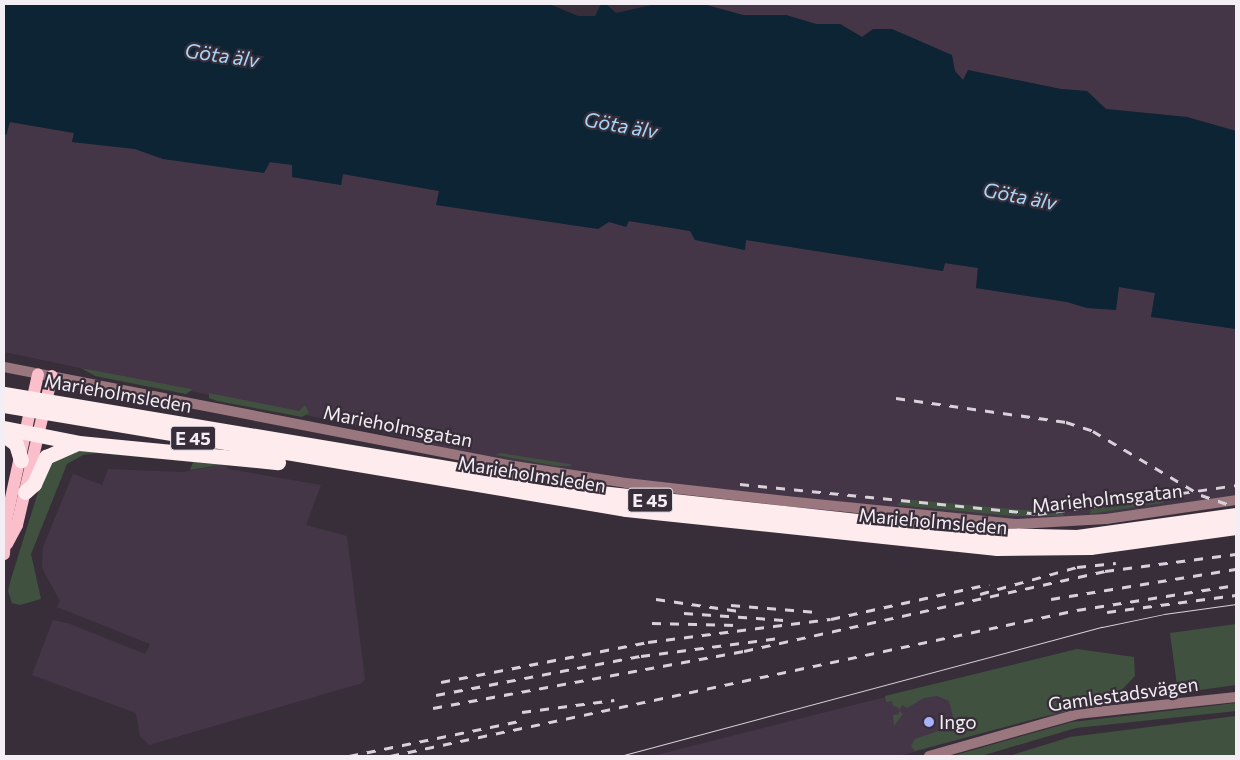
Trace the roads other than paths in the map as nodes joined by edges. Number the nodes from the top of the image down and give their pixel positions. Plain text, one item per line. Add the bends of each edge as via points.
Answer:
1 (4, 367) edge
2 (38, 374) junction
3 (52, 376) junction
4 (4, 394) edge
5 (21, 402) junction
6 (4, 405) edge
7 (68, 411) junction
8 (4, 428) edge
9 (34, 434) junction
10 (4, 435) edge
11 (79, 443) junction
12 (21, 460) junction
13 (320, 460) junction
14 (25, 492) junction
15 (1236, 500) edge
16 (1236, 515) edge
17 (1236, 527) edge
18 (4, 551) edge
19 (1236, 697) edge
20 (929, 756) edge

1 - 2 street, Marieholmsgatan
2 - 3 street, Marieholmsgatan
2 - 9 main road
3 - 9 main road
3 - 15 street, Marieholmsgatan via 581,477 786,501 1018,524 1106,519
4 - 5 highway, Marieholmsleden / E 45
5 - 6 highway, Marieholmsleden / E 45
5 - 7 highway, Marieholmsleden / E 45
7 - 13 highway, Marieholmsleden / E 45
7 - 16 highway, Marieholmsleden / E 45 via 591,492 979,534 1077,537
8 - 9 highway
9 - 11 highway
9 - 12 main road
9 - 14 main road
10 - 12 highway via 16,444
11 - 13 highway via 286,462
11 - 14 highway via 46,457 34,484
12 - 18 main road via 6,521
13 - 17 highway, Marieholmsleden / E 45 via 626,509 997,548 1090,547
14 - 18 main road via 17,525
19 - 20 street, Gamlestadsvägen via 1077,714

